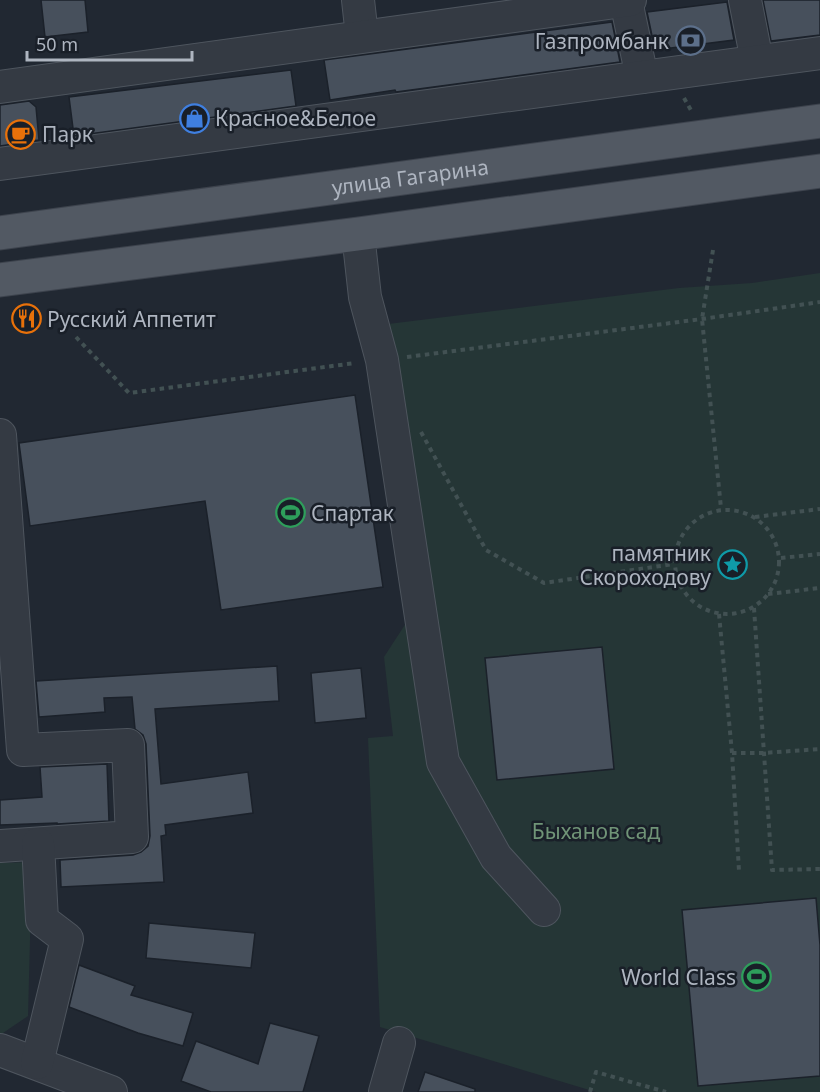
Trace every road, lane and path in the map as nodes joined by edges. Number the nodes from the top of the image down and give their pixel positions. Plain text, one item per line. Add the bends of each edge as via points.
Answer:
1 (358, 0) edge
2 (628, 0) edge
3 (745, 0) edge
4 (362, 36) junction
5 (820, 53) edge
6 (757, 62) junction
7 (642, 77) junction
8 (0, 87) edge
9 (820, 121) edge
10 (0, 164) edge
11 (820, 171) edge
12 (0, 233) edge
13 (357, 234) junction
14 (713, 250) dead end
15 (0, 280) edge
16 (820, 302) edge
17 (702, 319) junction
18 (76, 337) dead end
19 (382, 360) junction
20 (420, 430) dead end
21 (0, 435) edge
22 (721, 508) junction
23 (820, 509) edge
24 (755, 517) junction
25 (820, 554) edge
26 (781, 558) junction
27 (674, 564) junction
28 (820, 588) edge
29 (768, 594) junction
30 (754, 607) junction
31 (719, 614) junction
32 (820, 749) edge
33 (732, 753) junction
34 (763, 753) junction
35 (39, 844) junction
36 (0, 846) edge
37 (820, 869) edge
38 (739, 872) dead end
39 (544, 910) dead end
40 (399, 1043) dead end
41 (0, 1050) edge
42 (37, 1063) junction
43 (111, 1092) edge
44 (385, 1092) edge
45 (590, 1092) edge
46 (666, 1092) edge

1 - 4 street
2 - 4 street
2 - 7 street
3 - 6 street
4 - 8 street
5 - 6 street
6 - 7 street
7 - 10 street
9 - 12 main road, улица Гагарина
11 - 13 main road
13 - 15 main road
13 - 19 street via 365,297
14 - 17 path
16 - 17 path
17 - 19 path
17 - 22 path
18 - 19 path via 129,393
19 - 39 street via 443,762 496,857
20 - 27 path via 486,550 544,583
21 - 35 street via 23,750 128,746 132,837
22 - 24 path
22 - 27 path via 695,519 679,538
23 - 24 path
24 - 26 path via 771,531
25 - 26 path
26 - 29 path
27 - 31 path via 681,588 693,602
28 - 29 path
29 - 30 path
30 - 31 path via 735,614
30 - 34 path
31 - 33 path
32 - 34 path
33 - 34 path
33 - 38 path
34 - 37 path via 772,870
35 - 36 street
35 - 42 street via 42,920 67,939
40 - 44 street
41 - 42 street
42 - 43 street
45 - 46 path via 596,1071

